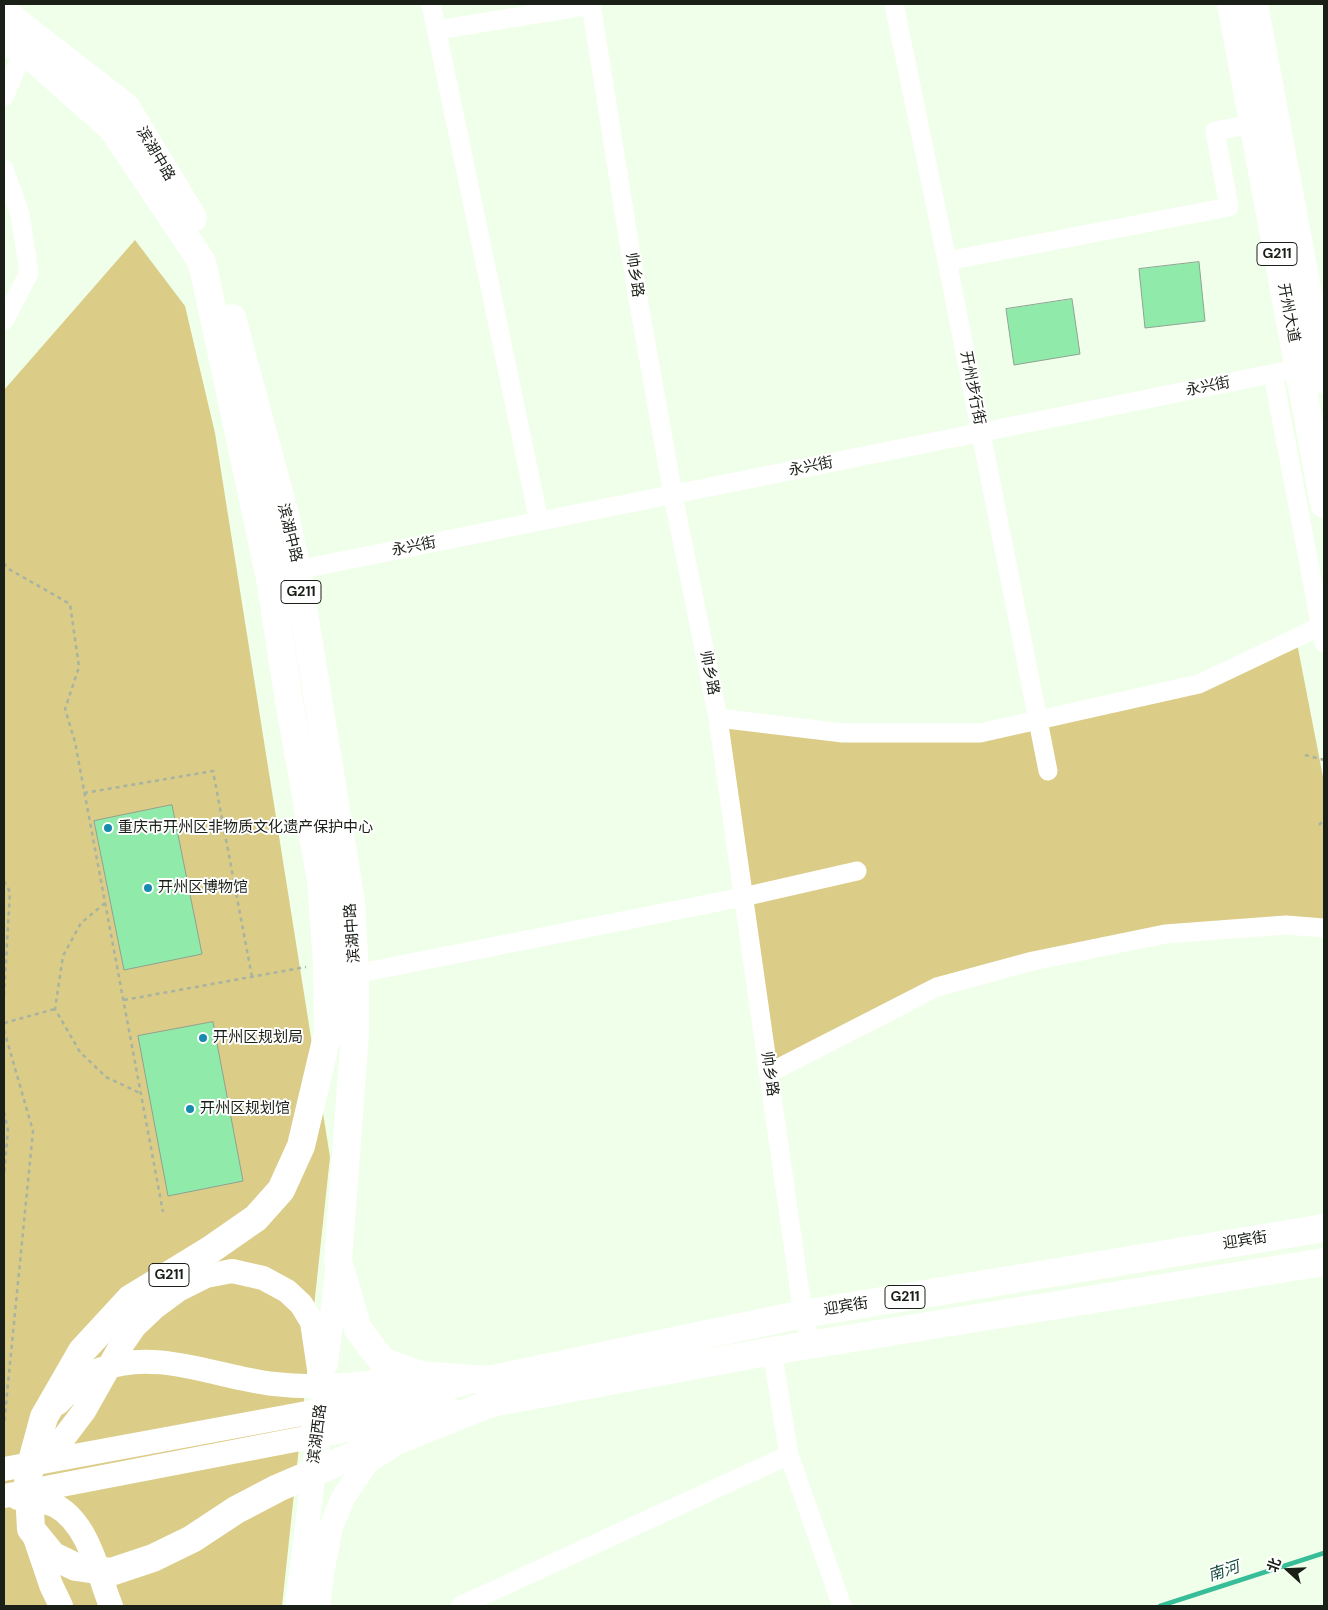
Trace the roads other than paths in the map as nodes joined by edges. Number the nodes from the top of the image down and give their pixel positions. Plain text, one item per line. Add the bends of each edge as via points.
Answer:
1 (432, 4) edge
2 (591, 4) edge
3 (894, 4) edge
4 (1231, 4) edge
5 (1254, 4) edge
6 (4, 14) edge
7 (437, 30) junction
8 (14, 46) edge
9 (4, 97) edge
10 (1253, 124) junction
11 (4, 169) edge
12 (947, 261) junction
13 (4, 321) edge
14 (1308, 370) edge
15 (980, 433) junction
16 (673, 494) junction
17 (1324, 504) edge
18 (539, 522) junction
19 (297, 570) junction
20 (1323, 631) edge
21 (718, 718) junction
22 (1038, 720) junction
23 (1048, 772) dead end
24 (857, 871) dead end
25 (743, 897) junction
26 (1324, 928) edge
27 (355, 974) junction
28 (769, 1073) junction
29 (1324, 1228) edge
30 (338, 1261) junction
31 (1324, 1262) edge
32 (803, 1314) junction
33 (811, 1345) junction
34 (772, 1351) junction
35 (421, 1375) junction
36 (489, 1391) junction
37 (357, 1394) junction
38 (323, 1396) junction
39 (44, 1417) junction
40 (401, 1439) junction
41 (358, 1441) junction
42 (789, 1455) junction
43 (12, 1468) edge
44 (5, 1496) edge
45 (31, 1529) junction
46 (296, 1601) edge
47 (109, 1602) edge
48 (61, 1606) edge
49 (318, 1606) edge
50 (460, 1606) edge
51 (842, 1606) edge

1 - 7 street
2 - 7 street
2 - 16 street, 帅乡路
3 - 12 street, 开州步行街
4 - 10 highway, 开州大道 / G211
5 - 14 highway, 开州大道 / G211
6 - 19 highway, 滨湖中路 / G211 via 126,106 216,256
7 - 18 street
8 - 9 street
8 - 39 highway, 滨湖中路 / G211 via 112,128 202,262 270,578 321,880 327,963 328,1032 301,1146 281,1190 256,1218 130,1299 82,1352
10 - 12 street via 1215,131 1229,207
10 - 14 highway, 开州大道 / G211
11 - 13 street via 20,214 29,273
12 - 15 street, 开州步行街
14 - 15 street, 永兴街
14 - 17 highway, 开州大道 / G211
14 - 20 street
15 - 16 street, 永兴街
15 - 22 street, 开州步行街
16 - 18 street, 永兴街
16 - 21 street, 帅乡路
18 - 19 street, 永兴街
19 - 27 highway, 滨湖中路 / G211 via 351,902
20 - 22 street via 1199,684
21 - 22 street via 843,733 980,733
21 - 25 street, 帅乡路
22 - 23 street, 开州步行街
24 - 25 street
25 - 27 street
25 - 28 street, 帅乡路
26 - 28 street via 1286,925 1165,934 1034,960 937,987
27 - 30 highway, 滨湖中路 / G211 via 355,1034
28 - 32 street, 帅乡路
29 - 32 highway, 迎宾街 / G211
30 - 35 highway, G211 via 358,1329 383,1362
30 - 38 main road, 滨湖西路
31 - 33 highway, G211
32 - 33 street, 帅乡路
32 - 36 highway, 迎宾街 / G211
33 - 34 highway, G211
34 - 36 highway, G211
34 - 42 street
35 - 36 highway, G211
35 - 37 main road
36 - 37 main road
36 - 40 highway, G211
36 - 41 main road
37 - 39 main road via 273,1384 162,1363 126,1363 101,1369 78,1382
37 - 43 main road via 269,1420
38 - 43 main road via 312,1322 301,1304 287,1291 263,1278 232,1272 206,1276 178,1290 135,1326 84,1411 62,1440
38 - 46 main road, 滨湖西路
39 - 45 highway, G211 via 28,1476
40 - 41 highway, G211
40 - 49 main road via 368,1462 344,1496 331,1527
41 - 44 main road via 270,1445
41 - 45 highway, G211 via 236,1510 192,1539 153,1558 111,1572 76,1567 54,1556
42 - 50 street
42 - 51 street
44 - 47 main road via 55,1506 76,1523 90,1550
45 - 48 main road

